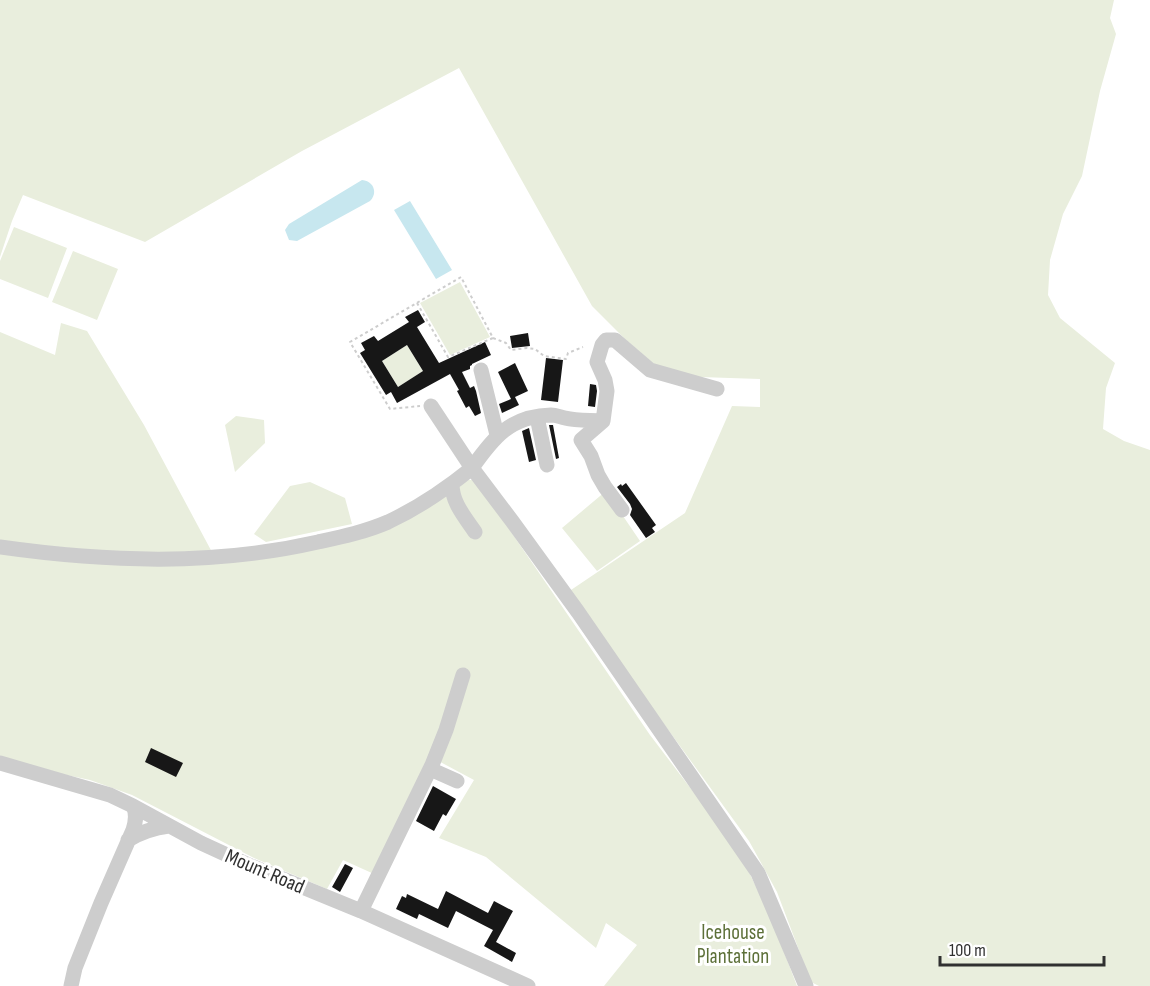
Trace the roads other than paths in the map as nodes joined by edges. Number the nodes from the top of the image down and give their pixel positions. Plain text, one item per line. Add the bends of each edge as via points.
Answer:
1 (481, 370) dead end
2 (717, 389) dead end
3 (432, 406) road end
4 (537, 417) junction
5 (603, 421) junction
6 (497, 435) junction
7 (547, 465) dead end
8 (472, 468) junction
9 (453, 484) junction
10 (622, 510) dead end
11 (475, 532) dead end
12 (0, 547) edge
13 (462, 675) dead end
14 (0, 764) edge
15 (430, 769) junction
16 (458, 781) dead end
17 (134, 806) junction
18 (169, 826) junction
19 (128, 840) junction
20 (361, 911) junction
21 (71, 986) edge
22 (528, 986) edge
23 (806, 986) edge

1 - 6 street
2 - 5 street via 650,370 615,340 606,340 597,362 607,390
3 - 8 street
4 - 5 street
4 - 6 street via 526,418
4 - 7 street
5 - 10 street via 581,440 605,487
6 - 8 street
8 - 9 street
8 - 23 street via 758,873
9 - 11 street via 454,501
9 - 12 street via 386,523 356,534 283,550 172,560
13 - 15 street
14 - 17 street, Mount Road via 110,795
15 - 16 street
15 - 20 street
17 - 18 street, Mount Road
17 - 19 street via 136,822
18 - 19 street via 139,833
18 - 20 street, Mount Road via 251,866
19 - 21 street via 79,957
20 - 22 street, Mount Road

